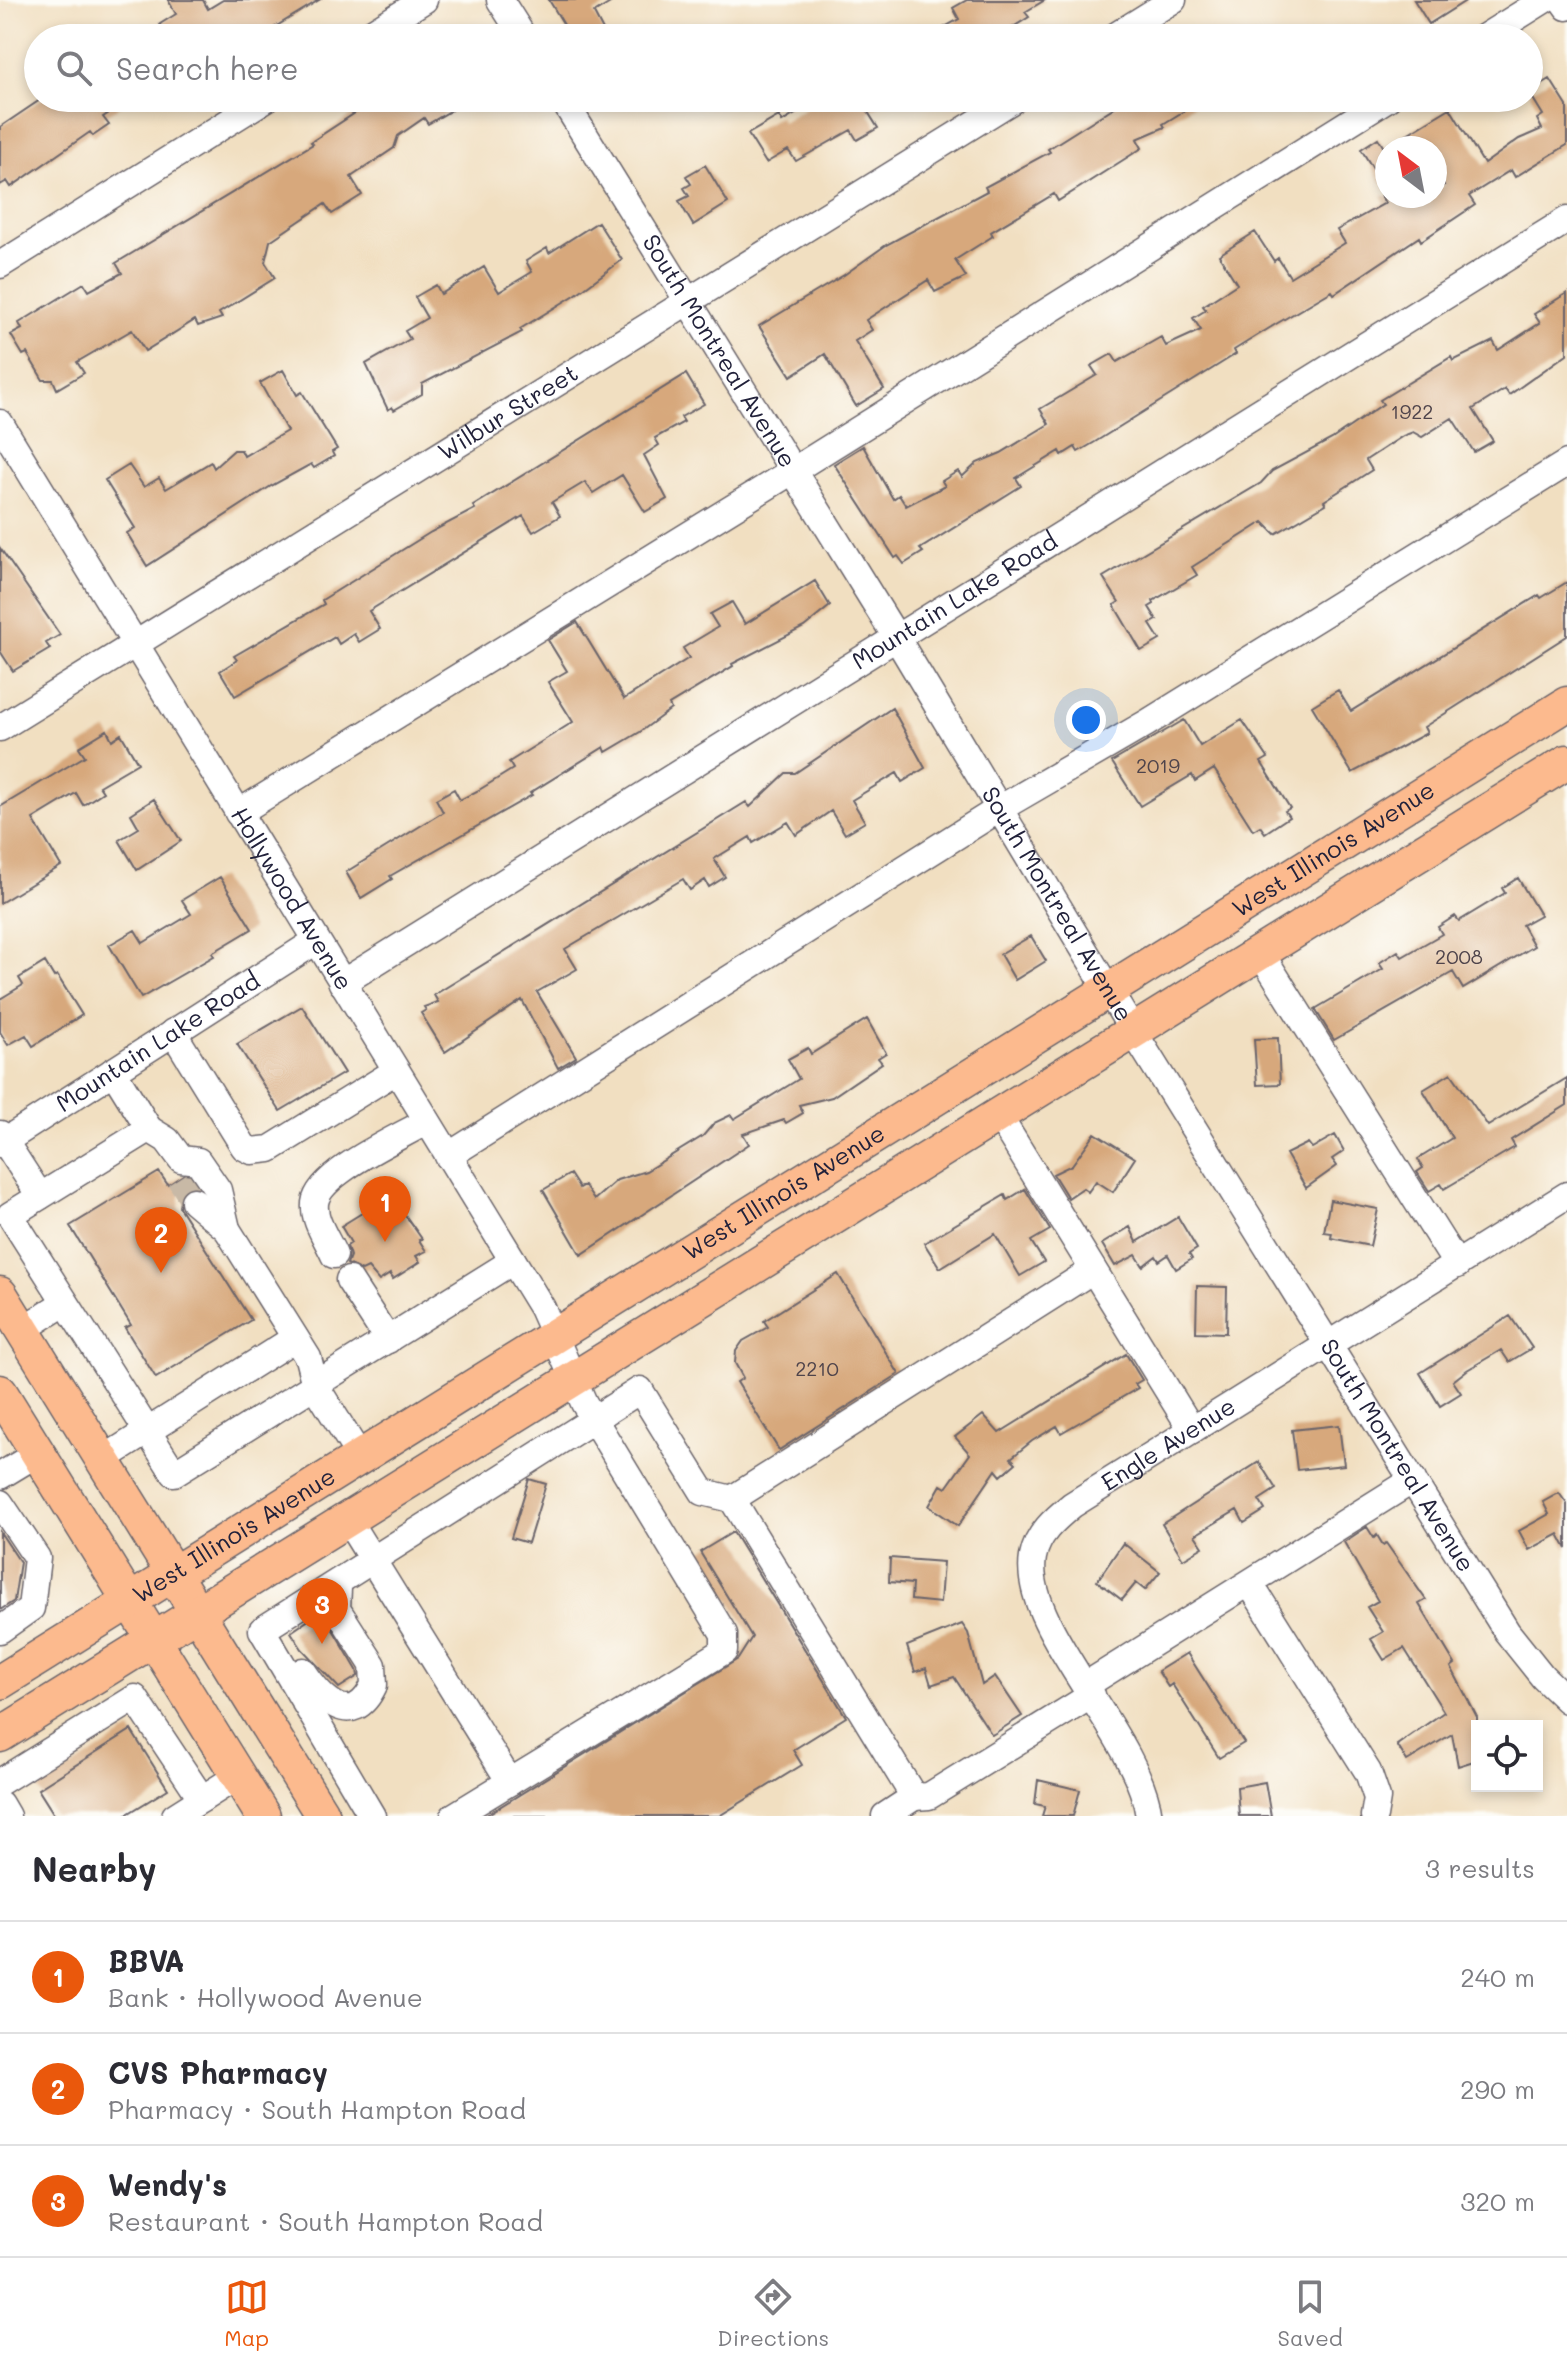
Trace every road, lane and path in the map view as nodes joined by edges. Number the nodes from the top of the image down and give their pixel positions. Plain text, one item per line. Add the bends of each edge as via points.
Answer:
1 (424, 0) edge
2 (500, 0) edge
3 (1173, 0) edge
4 (1544, 0) edge
5 (1562, 0) edge
6 (1567, 7) edge
7 (385, 24) edge
8 (515, 24) edge
9 (1134, 24) edge
10 (1505, 24) edge
11 (245, 112) edge
12 (571, 112) edge
13 (994, 112) edge
14 (1366, 112) edge
15 (1567, 220) edge
16 (0, 265) edge
17 (691, 302) junction
18 (0, 423) edge
19 (1567, 463) edge
20 (794, 470) junction
21 (896, 637) junction
22 (135, 645) junction
23 (1567, 704) edge
24 (0, 728) edge
25 (1495, 749) junction
26 (1567, 762) edge
27 (1521, 790) junction
28 (999, 809) junction
29 (238, 813) junction
30 (316, 941) junction
31 (1260, 952) junction
32 (342, 983) junction
33 (1108, 990) junction
34 (1133, 1031) junction
35 (173, 1032) junction
36 (113, 1071) junction
37 (396, 1071) junction
38 (998, 1115) junction
39 (427, 1121) junction
40 (149, 1129) junction
41 (1, 1140) edge
42 (448, 1156) junction
43 (1567, 1195) edge
44 (40, 1196) junction
45 (194, 1201) tunnel mouth
46 (227, 1229) junction
47 (334, 1255) dead end
48 (513, 1261) junction
49 (1457, 1265) junction
50 (1093, 1270) junction
51 (349, 1280) dead end
52 (0, 1294) edge
53 (64, 1303) junction
54 (22, 1330) junction
55 (555, 1335) junction
56 (295, 1338) junction
57 (388, 1340) junction
58 (1329, 1344) junction
59 (574, 1378) junction
60 (315, 1385) junction
61 (6, 1413) edge
62 (595, 1419) junction
63 (1192, 1430) junction
64 (149, 1432) junction
65 (38, 1453) junction
66 (360, 1457) junction
67 (102, 1460) junction
68 (0, 1476) edge
69 (1413, 1480) junction
70 (732, 1499) junction
71 (0, 1503) edge
72 (347, 1519) junction
73 (372, 1559) junction
74 (173, 1574) junction
75 (1250, 1584) junction
76 (336, 1585) junction
77 (131, 1600) junction
78 (197, 1612) junction
79 (6, 1626) edge
80 (263, 1633) junction
81 (155, 1639) junction
82 (35, 1660) junction
83 (0, 1682) edge
84 (1089, 1690) junction
85 (1567, 1700) edge
86 (322, 1732) junction
87 (0, 1735) edge
88 (238, 1776) junction
89 (0, 1782) edge
90 (510, 1782) junction
91 (914, 1797) junction
92 (202, 1799) junction
93 (0, 1804) edge
94 (7, 1816) edge
95 (175, 1816) edge
96 (263, 1816) edge
97 (323, 1816) edge
98 (372, 1816) edge
99 (454, 1816) edge
100 (885, 1816) edge
101 (1149, 1816) edge
102 (1374, 1816) edge

1 - 7 street
2 - 8 street
3 - 9 street
4 - 10 street
5 - 6 street
11 - 16 street
12 - 17 street, South Montreal Avenue
13 - 17 street, Wilbur Street
14 - 20 street
15 - 21 street, Mountain Lake Road
17 - 20 street, South Montreal Avenue
17 - 22 street, Wilbur Street
18 - 22 street, Hollywood Avenue
19 - 28 street
20 - 21 street, South Montreal Avenue
20 - 29 street
21 - 28 street, South Montreal Avenue
21 - 32 street, Mountain Lake Road
22 - 24 street, Wilbur Street
22 - 29 street, Hollywood Avenue
23 - 25 main road, West Illinois Avenue
25 - 27 main road
25 - 33 main road, West Illinois Avenue
26 - 27 main road, West Illinois Avenue
27 - 31 main road, West Illinois Avenue
28 - 33 street, South Montreal Avenue
28 - 42 street
29 - 30 street, Hollywood Avenue
30 - 32 street, Hollywood Avenue
30 - 35 street, Mountain Lake Road
31 - 34 main road, West Illinois Avenue
31 - 49 street
32 - 37 street, Hollywood Avenue
33 - 34 street, South Montreal Avenue
33 - 55 main road, West Illinois Avenue
34 - 38 main road, West Illinois Avenue
34 - 58 street, South Montreal Avenue
35 - 36 street, Mountain Lake Road
35 - 37 street via 244,1147 252,1151 270,1149
36 - 40 street
36 - 41 street, Mountain Lake Road
37 - 39 street, Hollywood Avenue
38 - 50 street
38 - 59 main road, West Illinois Avenue
39 - 42 street, Hollywood Avenue
39 - 47 street via 324,1182 315,1201 317,1218
40 - 44 street
40 - 46 street via 167,1140 180,1168 198,1161 218,1190
41 - 44 street
42 - 48 street, Hollywood Avenue
43 - 49 street, Engle Avenue
44 - 53 street via 10,1215
45 - 46 street
46 - 56 street
48 - 55 street, Hollywood Avenue
48 - 57 street
49 - 58 street, Engle Avenue
50 - 63 street
50 - 70 street
51 - 57 street
52 - 54 main road
53 - 54 street
53 - 64 street
54 - 67 main road
55 - 59 street, Hollywood Avenue
55 - 66 main road, West Illinois Avenue
56 - 60 street via 308,1358
56 - 64 street
57 - 60 street
58 - 63 street, Engle Avenue
58 - 69 street, South Montreal Avenue
59 - 62 street, Hollywood Avenue
59 - 72 main road, West Illinois Avenue
60 - 64 street via 174,1473
60 - 66 street
61 - 65 main road
62 - 70 street via 640,1390 703,1492
62 - 73 street
62 - 90 street, Hollywood Avenue via 724,1634 724,1651
63 - 84 street, Engle Avenue via 1072,1505 1046,1527 1033,1554 1031,1580 1043,1613
64 - 67 street
65 - 68 street
65 - 77 main road
66 - 74 main road, West Illinois Avenue
67 - 74 main road
69 - 75 street
69 - 85 street, South Montreal Avenue via 1507,1632
70 - 91 street
71 - 79 street via 37,1558 34,1601
72 - 73 street
72 - 78 main road, West Illinois Avenue
73 - 76 street
73 - 90 street
74 - 77 main road, West Illinois Avenue
74 - 78 main road
75 - 84 street
75 - 102 street via 1368,1772 1377,1798
76 - 80 street
76 - 80 street via 337,1609 376,1675 363,1701 344,1709 327,1702 281,1639
76 - 86 street via 382,1659 388,1692
77 - 81 main road
77 - 82 main road, West Illinois Avenue
78 - 81 main road, West Illinois Avenue
78 - 97 main road
79 - 82 street
80 - 86 street
81 - 87 main road, West Illinois Avenue
81 - 88 main road
82 - 83 main road, West Illinois Avenue
84 - 91 street via 929,1796
84 - 101 street, Engle Avenue via 1137,1771
86 - 98 street
88 - 92 street
88 - 96 main road
89 - 92 street via 135,1698
90 - 99 street
91 - 100 street
92 - 95 street
93 - 94 street

